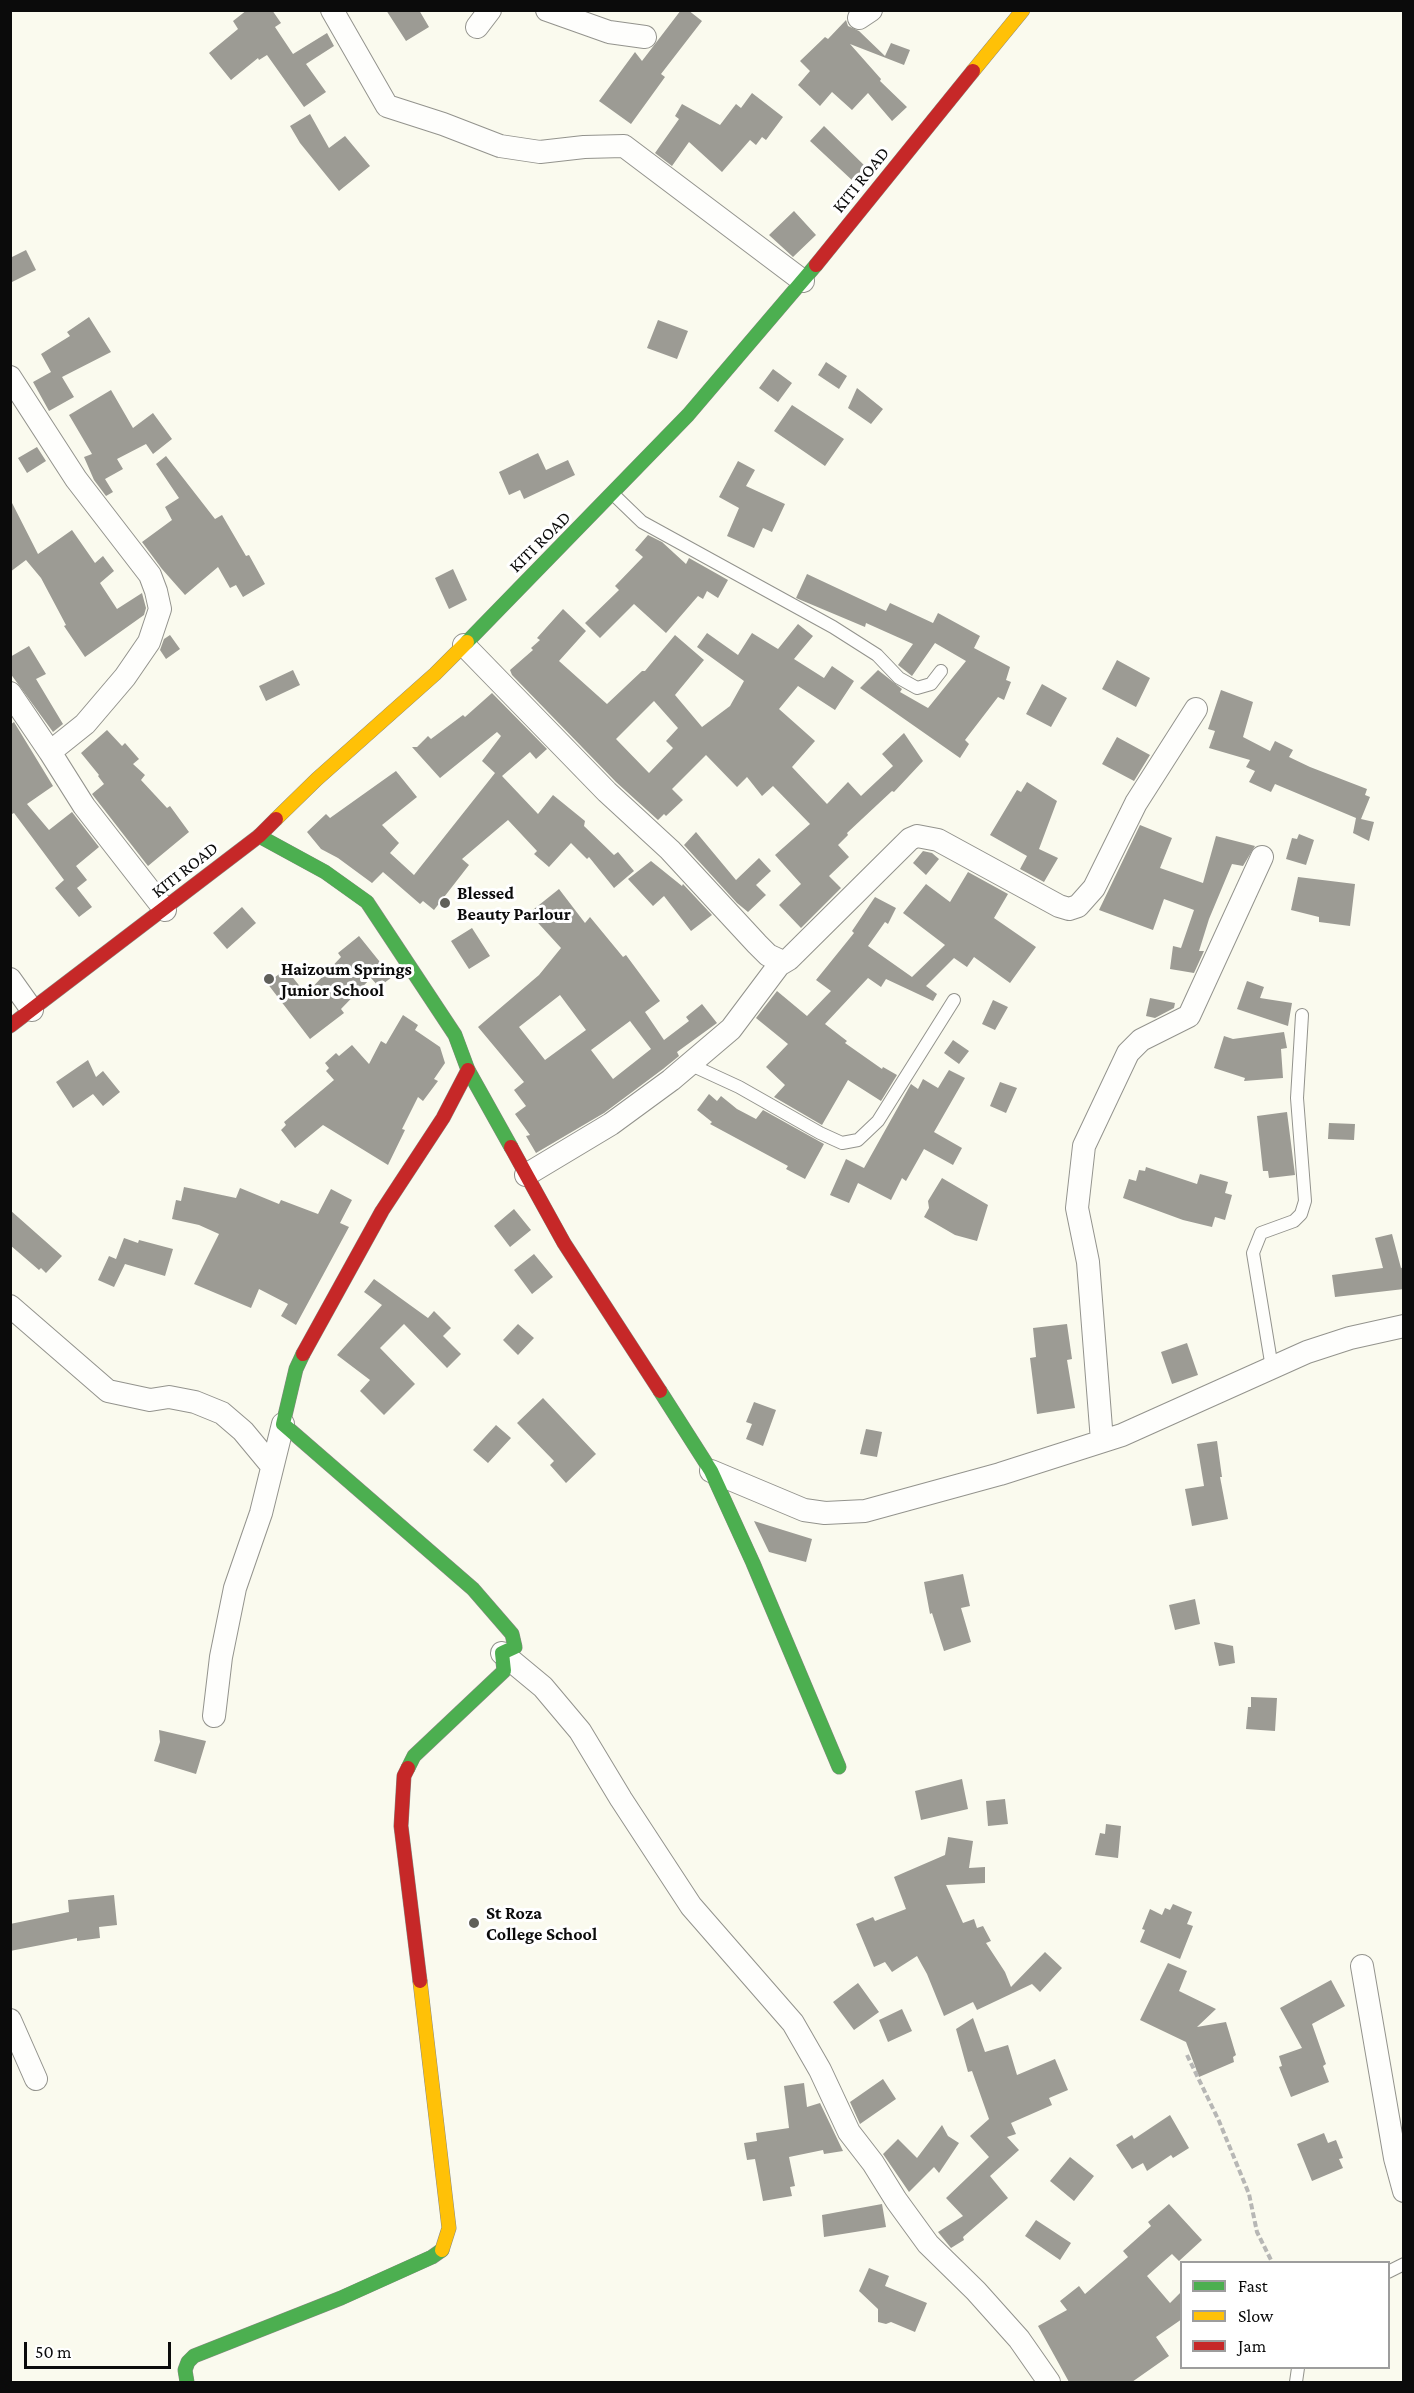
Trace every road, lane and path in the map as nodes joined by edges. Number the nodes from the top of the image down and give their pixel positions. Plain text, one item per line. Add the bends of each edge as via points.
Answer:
1 (332, 10) edge
2 (547, 10) edge
3 (1023, 10) edge
4 (645, 37) dead end
5 (803, 281) junction
6 (10, 377) edge
7 (612, 493) junction
8 (464, 645) junction
9 (941, 671) dead end
10 (10, 693) edge
11 (1196, 709) dead end
12 (51, 752) junction
13 (259, 836) junction
14 (1262, 857) dead end
15 (165, 910) junction
16 (783, 962) junction
17 (10, 979) edge
18 (954, 1000) dead end
19 (32, 1010) junction
20 (1302, 1014) dead end
21 (10, 1026) edge
22 (689, 1064) junction
23 (468, 1070) junction
24 (526, 1175) junction
25 (10, 1306) edge
26 (1404, 1326) edge
27 (1272, 1368) junction
28 (283, 1424) junction
29 (1102, 1442) junction
30 (272, 1466) junction
31 (711, 1471) junction
32 (502, 1653) junction
33 (214, 1716) dead end
34 (839, 1767) dead end
35 (1362, 1966) dead end
36 (10, 2020) edge
37 (1187, 2055) dead end
38 (36, 2079) dead end
39 (1404, 2192) edge
40 (1272, 2261) edge
41 (1404, 2264) edge
42 (1390, 2271) edge
43 (187, 2382) edge
44 (1049, 2382) edge

1 - 5 street via 387,106 443,123 500,147 540,152 624,146
2 - 4 street via 609,32
3 - 5 street, KITI ROAD
5 - 7 street, KITI ROAD via 688,415
6 - 12 street via 76,479 150,575 160,609 149,642 125,677 86,724
7 - 8 street, KITI ROAD
7 - 9 lane via 642,522 833,627 877,655 899,678 917,688 931,684
8 - 13 street, KITI ROAD
8 - 16 street via 607,792 670,850 763,949
10 - 12 street
11 - 16 street via 1136,803 1094,888 1078,906 1059,906 938,840 917,836
12 - 15 street via 84,806
13 - 15 street, KITI ROAD
13 - 23 street via 325,872 367,902 455,1035
14 - 29 street via 1189,1016 1141,1040 1128,1053 1084,1146 1077,1208 1088,1262
15 - 19 street, KITI ROAD
16 - 22 street via 731,1029
17 - 19 street
18 - 22 lane via 879,1121 858,1140 842,1143
19 - 21 street, KITI ROAD
20 - 27 lane via 1297,1098 1305,1201 1294,1221 1261,1233 1253,1253
22 - 24 street via 611,1124
23 - 24 street
23 - 28 street via 317,1326 296,1369
24 - 31 street via 564,1243
25 - 30 street via 108,1391 150,1400 169,1397 195,1402 222,1413
26 - 27 street via 1350,1338
27 - 29 street
28 - 30 street
28 - 32 street via 473,1590 512,1634 515,1647
29 - 31 street via 865,1511 804,1510
30 - 33 street via 230,1610
31 - 34 street
32 - 43 street via 504,1671 414,1756 404,1776 401,1800 448,2216 447,2239 442,2250 432,2257 194,2356 185,2370
32 - 44 street via 543,1687 580,1731 691,1906 793,2024 849,2132 909,2218 928,2244 1019,2339
35 - 39 street
36 - 38 street
37 - 40 path via 1249,2194 1257,2232
41 - 42 lane

